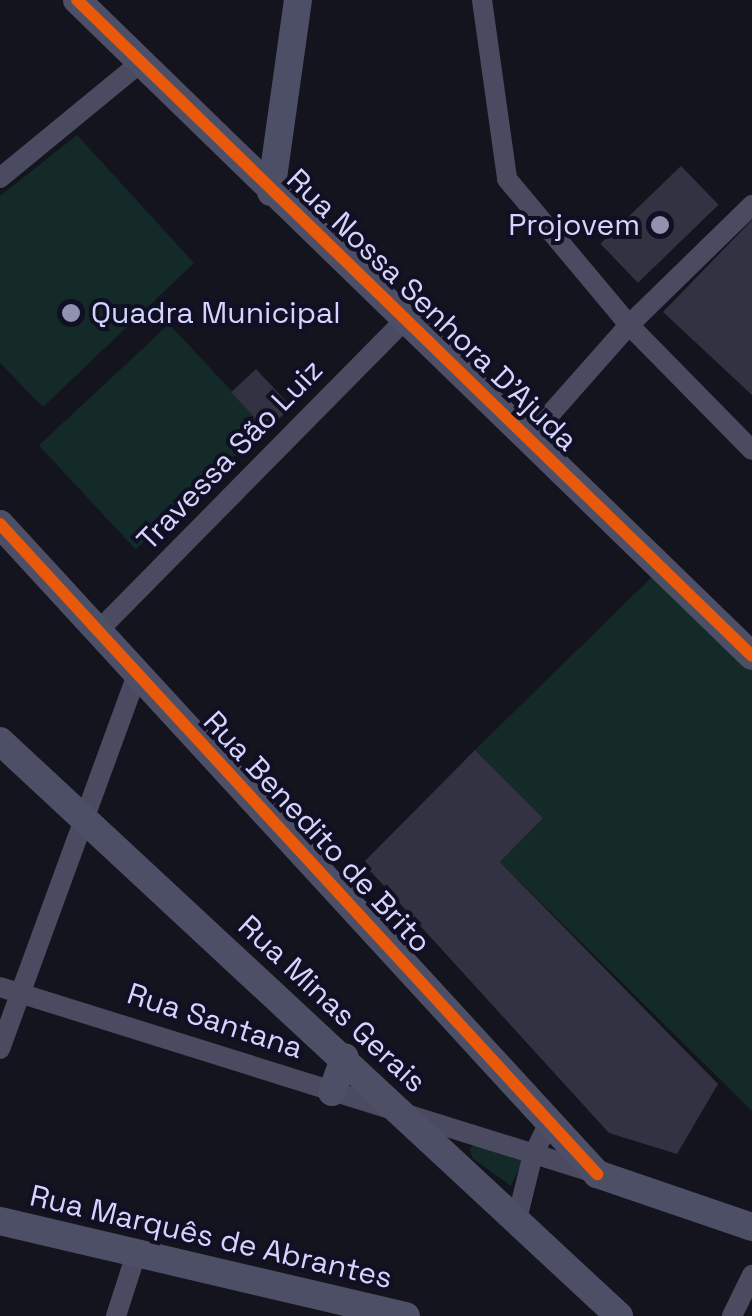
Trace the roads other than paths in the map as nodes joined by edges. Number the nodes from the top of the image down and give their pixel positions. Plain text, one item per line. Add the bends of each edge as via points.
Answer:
1 (77, 0) edge
2 (298, 0) edge
3 (482, 0) edge
4 (139, 64) junction
5 (0, 178) edge
6 (271, 192) junction
7 (752, 205) edge
8 (403, 322) junction
9 (629, 325) junction
10 (530, 437) junction
11 (752, 450) edge
12 (0, 524) edge
13 (99, 630) junction
14 (752, 656) edge
15 (137, 675) junction
16 (0, 740) edge
17 (81, 817) junction
18 (9, 990) edge
19 (0, 1049) edge
20 (344, 1057) junction
21 (332, 1092) junction
22 (394, 1106) junction
23 (550, 1120) junction
24 (532, 1158) junction
25 (597, 1174) junction
26 (517, 1219) junction
27 (0, 1221) edge
28 (752, 1227) edge
29 (136, 1254) junction
30 (752, 1275) edge
31 (324, 1307) edge
32 (116, 1316) edge
33 (406, 1316) edge
34 (619, 1316) edge
35 (732, 1316) edge

1 - 4 street, Rua Nossa Senhora D'Ajuda
2 - 6 street
3 - 9 street via 507,179
4 - 5 street
4 - 6 street, Rua Nossa Senhora D'Ajuda
6 - 8 street, Rua Nossa Senhora D'Ajuda
7 - 9 street
8 - 10 street, Rua Nossa Senhora D'Ajuda
8 - 13 street, Travessa São Luiz
9 - 10 street
9 - 11 street
10 - 14 street, Rua Nossa Senhora D'Ajuda
12 - 13 street, Rua Benedito de Brito
13 - 15 street, Rua Benedito de Brito
15 - 17 street
15 - 23 street, Rua Benedito de Brito
16 - 17 street, Rua Minas Gerais
17 - 18 street
17 - 20 street, Rua Minas Gerais
18 - 19 street
18 - 21 street, Rua Santana
20 - 21 street
20 - 22 street, Rua Minas Gerais
21 - 22 street, Rua Santana
22 - 24 street, Rua Santana
22 - 26 street, Rua Minas Gerais
23 - 24 street
23 - 25 street, Rua Benedito de Brito
24 - 25 street, Rua Santana
24 - 26 street
25 - 28 street, Rua Santana
26 - 34 street, Rua Minas Gerais
27 - 29 street, Rua Marquês de Abrantes
29 - 31 street, Rua Marquês de Abrantes
29 - 32 street
30 - 35 street
31 - 33 street, Rua Marquês de Abrantes

